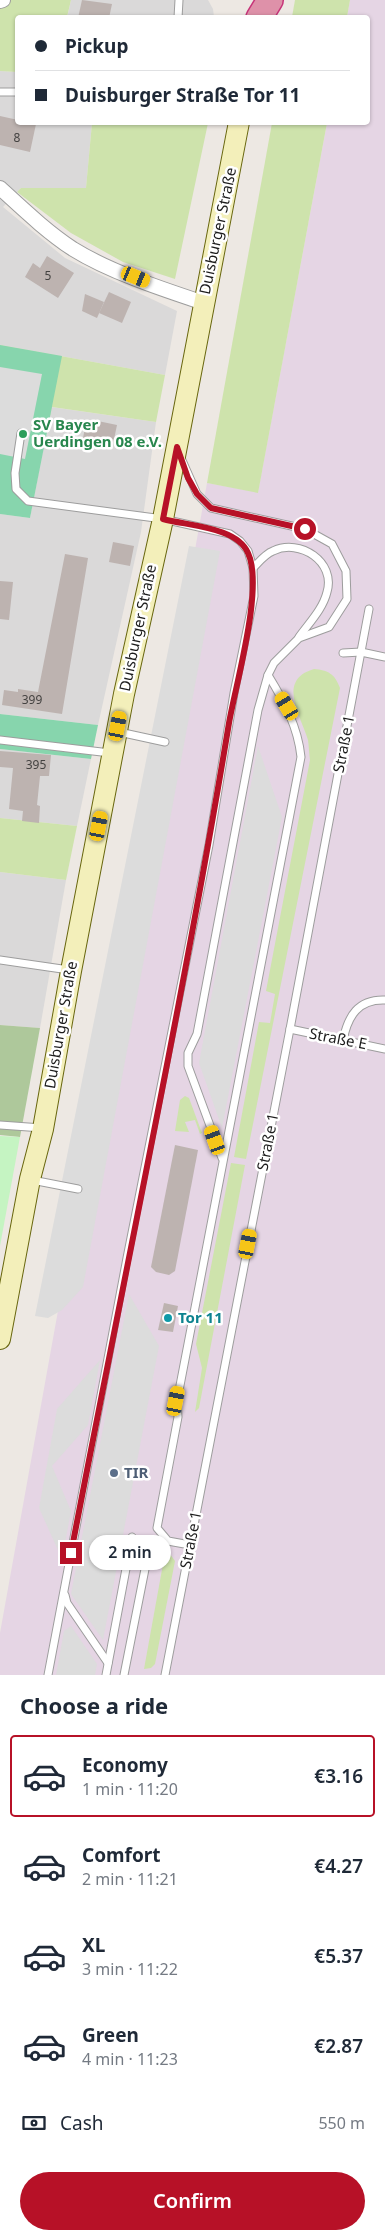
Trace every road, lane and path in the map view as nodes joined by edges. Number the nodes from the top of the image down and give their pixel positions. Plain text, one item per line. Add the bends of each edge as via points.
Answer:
1 (179, 0) edge
2 (247, 0) edge
3 (262, 0) edge
4 (270, 0) edge
5 (178, 15) edge
6 (256, 15) edge
7 (259, 15) edge
8 (260, 15) edge
9 (0, 92) edge
10 (15, 92) edge
11 (239, 125) edge
12 (0, 188) edge
13 (204, 303) junction
14 (21, 434) dead end
15 (177, 447) junction
16 (163, 519) junction
17 (253, 568) junction
18 (369, 609) dead end
19 (299, 638) junction
20 (361, 652) junction
21 (343, 653) dead end
22 (385, 657) edge
23 (268, 675) junction
24 (117, 732) junction
25 (0, 740) edge
26 (165, 742) dead end
27 (113, 753) junction
28 (0, 960) edge
29 (71, 970) junction
30 (385, 1000) edge
31 (290, 1030) junction
32 (342, 1040) junction
33 (385, 1049) edge
34 (0, 1125) edge
35 (43, 1128) junction
36 (222, 1158) junction
37 (30, 1180) junction
38 (78, 1189) dead end
39 (0, 1339) edge
40 (132, 1537) dead end
41 (190, 1545) junction
42 (148, 1554) dead end
43 (64, 1590) junction
44 (108, 1663) junction
45 (48, 1675) edge
46 (106, 1675) edge
47 (124, 1675) edge
48 (165, 1675) edge

1 - 5 lane
2 - 6 highway
3 - 7 main road
4 - 8 highway
9 - 10 lane
11 - 13 main road, Duisburger Straße
12 - 13 street via 73,248 104,264
13 - 15 main road, Duisburger Straße
14 - 16 lane via 16,488 28,501
15 - 16 main road, Duisburger Straße
15 - 19 lane via 188,478 197,494 211,508 305,529 332,544 346,571 347,599 328,627
16 - 17 lane via 230,534 248,551
16 - 24 main road, Duisburger Straße
17 - 19 lane via 274,550 290,547 306,550 319,558 327,573 328,590
17 - 43 lane via 254,596 209,846
18 - 20 lane, Straße 1
19 - 23 lane via 274,663
20 - 21 lane
20 - 22 lane
20 - 31 lane, Straße 1
23 - 36 lane via 258,710 197,1034 188,1053 188,1066
23 - 36 lane via 287,706 300,743 301,758
24 - 26 lane
24 - 27 main road, Duisburger Straße
25 - 27 lane
27 - 29 main road, Duisburger Straße
28 - 29 lane
29 - 35 main road, Duisburger Straße
30 - 32 lane via 359,1006 346,1024
31 - 32 lane, Straße E
31 - 41 lane, Straße 1
32 - 33 lane, Straße E
34 - 35 lane
35 - 37 main road, Duisburger Straße
36 - 41 lane via 176,1401 178,1417 157,1528 168,1541
37 - 38 lane
37 - 39 main road, Duisburger Straße
40 - 44 lane
41 - 48 lane, Straße 1
42 - 47 lane
43 - 44 lane via 66,1603
43 - 45 lane
44 - 46 lane

